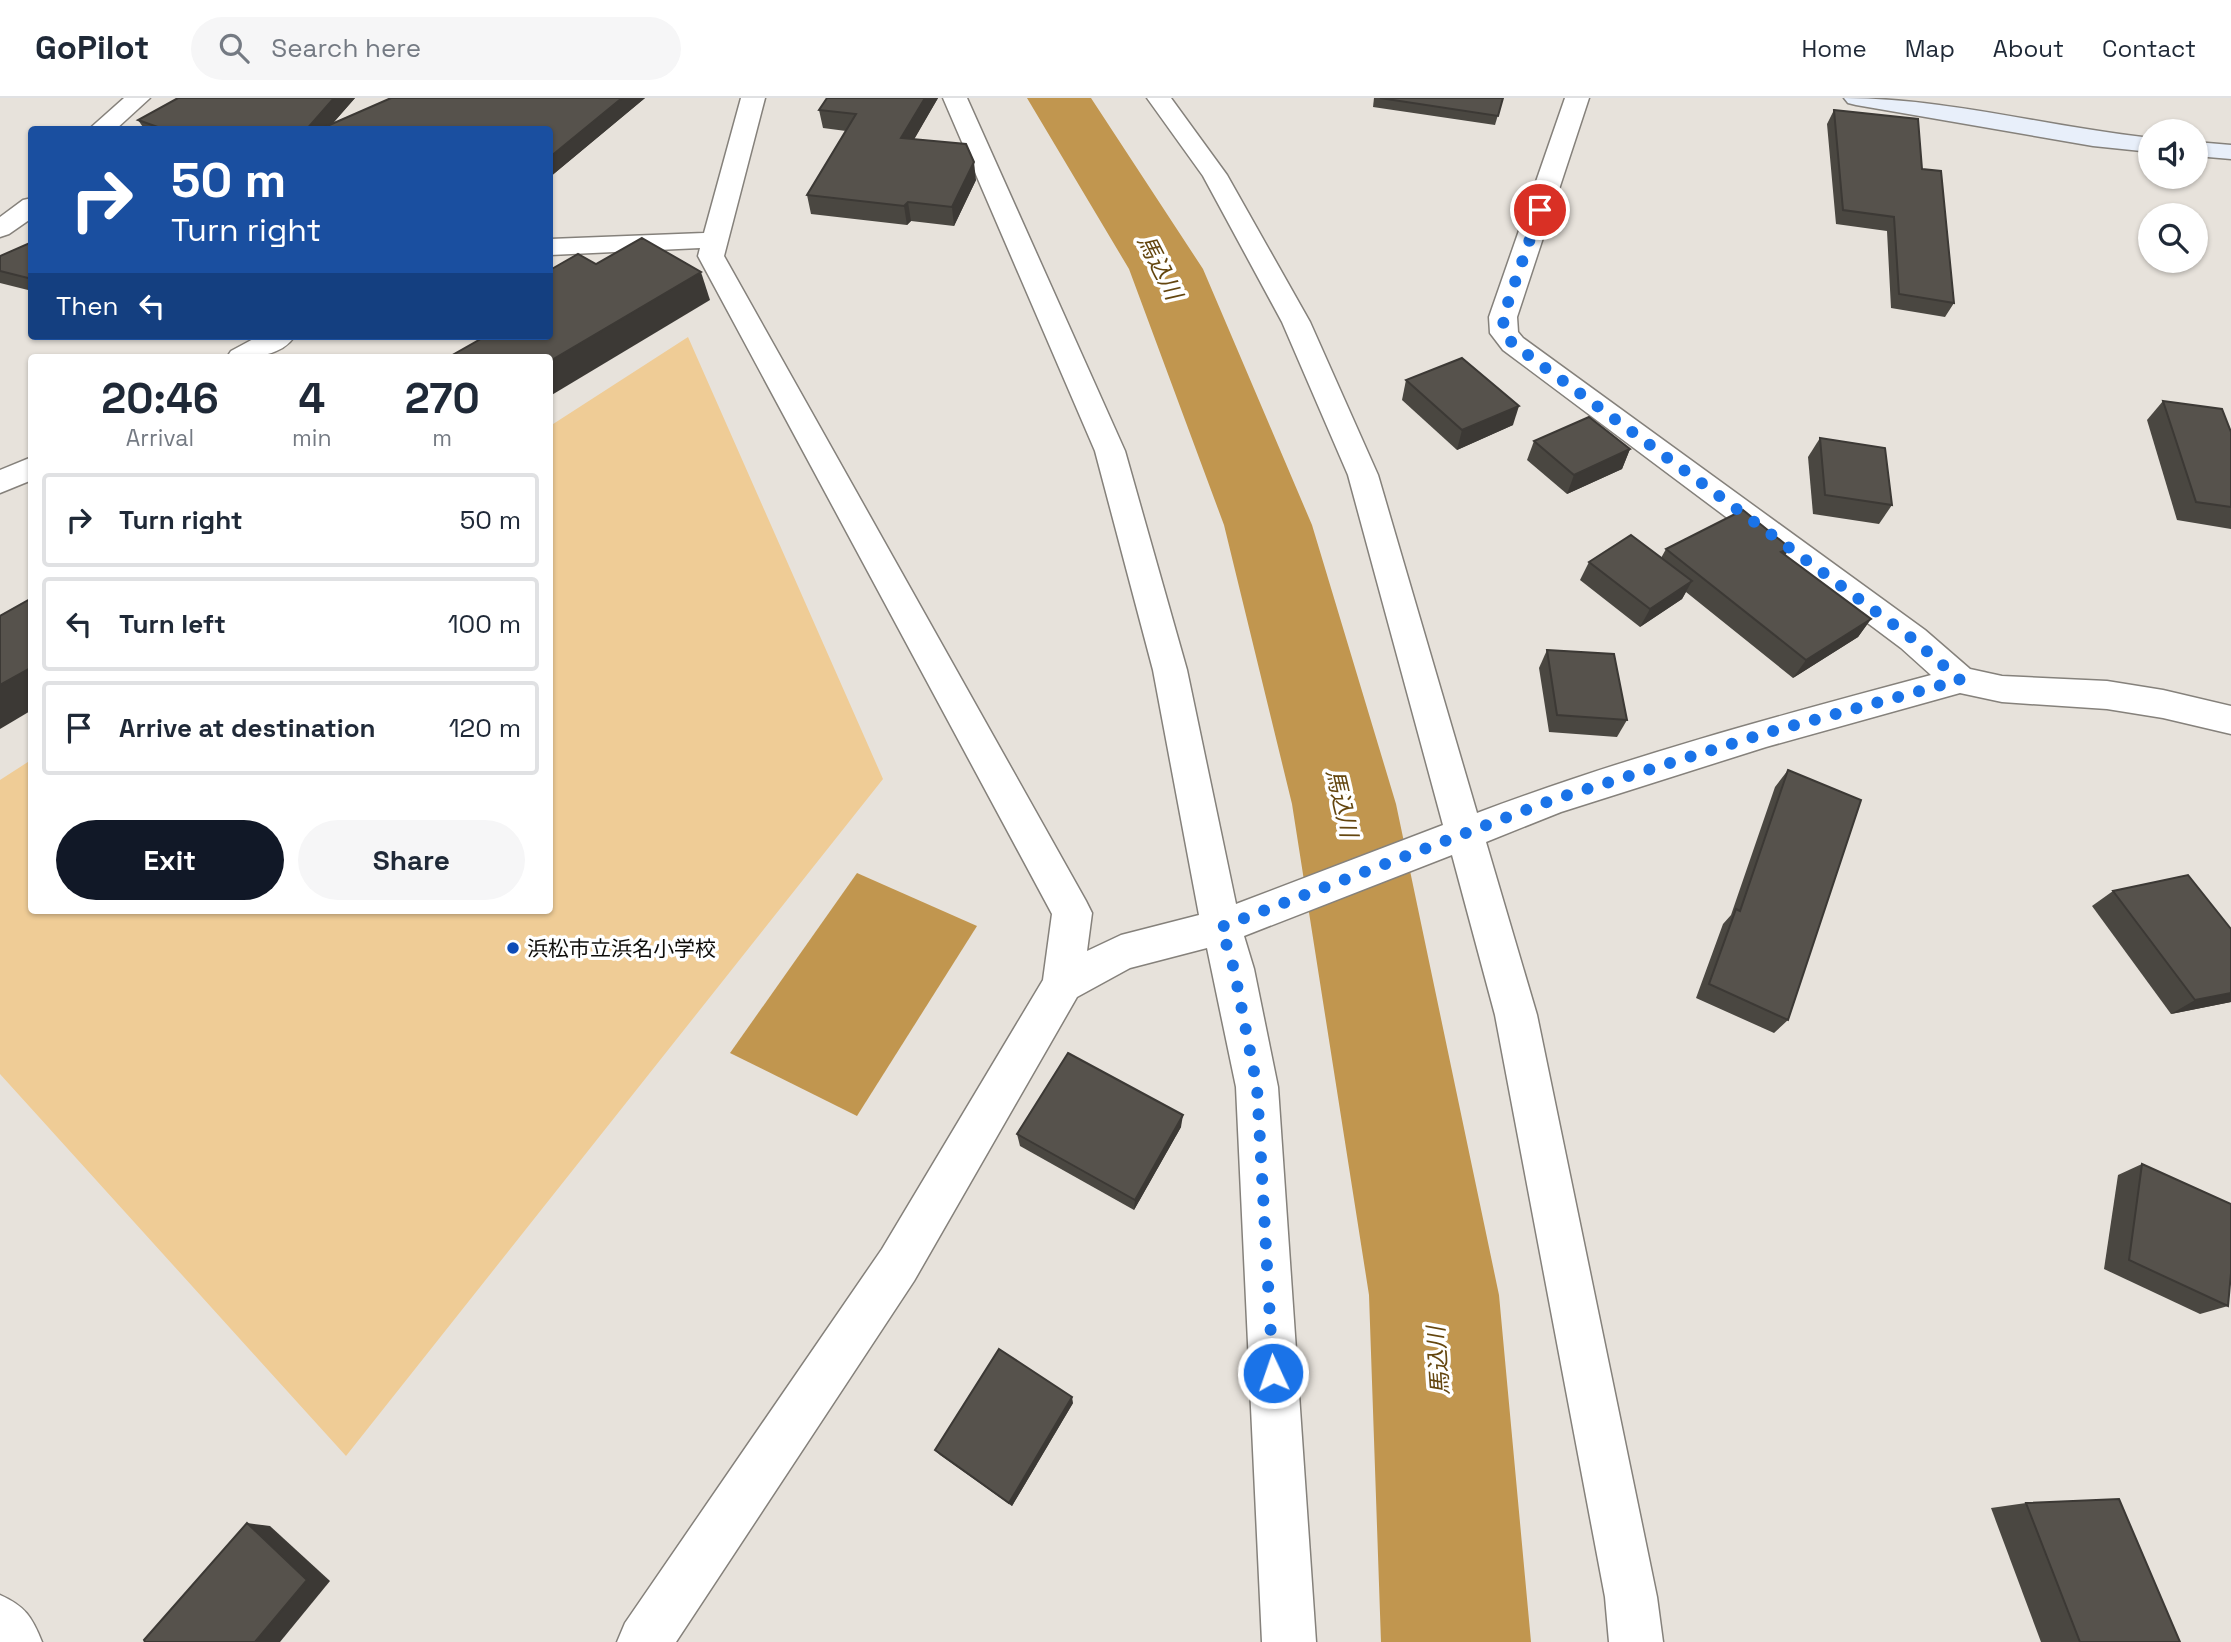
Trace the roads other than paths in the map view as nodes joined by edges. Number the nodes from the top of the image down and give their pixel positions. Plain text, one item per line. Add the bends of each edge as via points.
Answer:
1 (138, 98) edge
2 (753, 98) edge
3 (955, 98) edge
4 (1159, 98) edge
5 (1577, 98) edge
6 (1856, 98) edge
7 (105, 126) edge
8 (2138, 144) edge
9 (2208, 150) edge
10 (2231, 152) edge
11 (28, 208) edge
12 (0, 229) edge
13 (716, 240) junction
14 (553, 247) edge
15 (273, 340) edge
16 (247, 354) edge
17 (28, 469) edge
18 (0, 483) edge
19 (1960, 680) junction
20 (2231, 720) edge
21 (1466, 832) junction
22 (1221, 927) junction
23 (1063, 984) junction
24 (0, 1622) edge
25 (15, 1642) edge
26 (644, 1642) edge
27 (1289, 1642) edge
28 (1636, 1642) edge

1 - 7 street
2 - 13 street
3 - 22 street via 1111,451 1170,670
4 - 21 street via 1215,175 1296,322 1363,475
5 - 19 street via 1503,317 1504,333 1573,390 1913,639
6 - 8 street
9 - 10 street
11 - 12 street
13 - 14 street
13 - 23 street via 711,256 1072,914
15 - 16 street
17 - 18 street
19 - 20 street via 2002,689 2107,695
19 - 21 street via 1766,733
21 - 22 street
21 - 28 street via 1516,1015 1631,1597
22 - 23 street via 1121,953
22 - 27 street via 1257,1087
23 - 26 street via 898,1265
24 - 25 street

